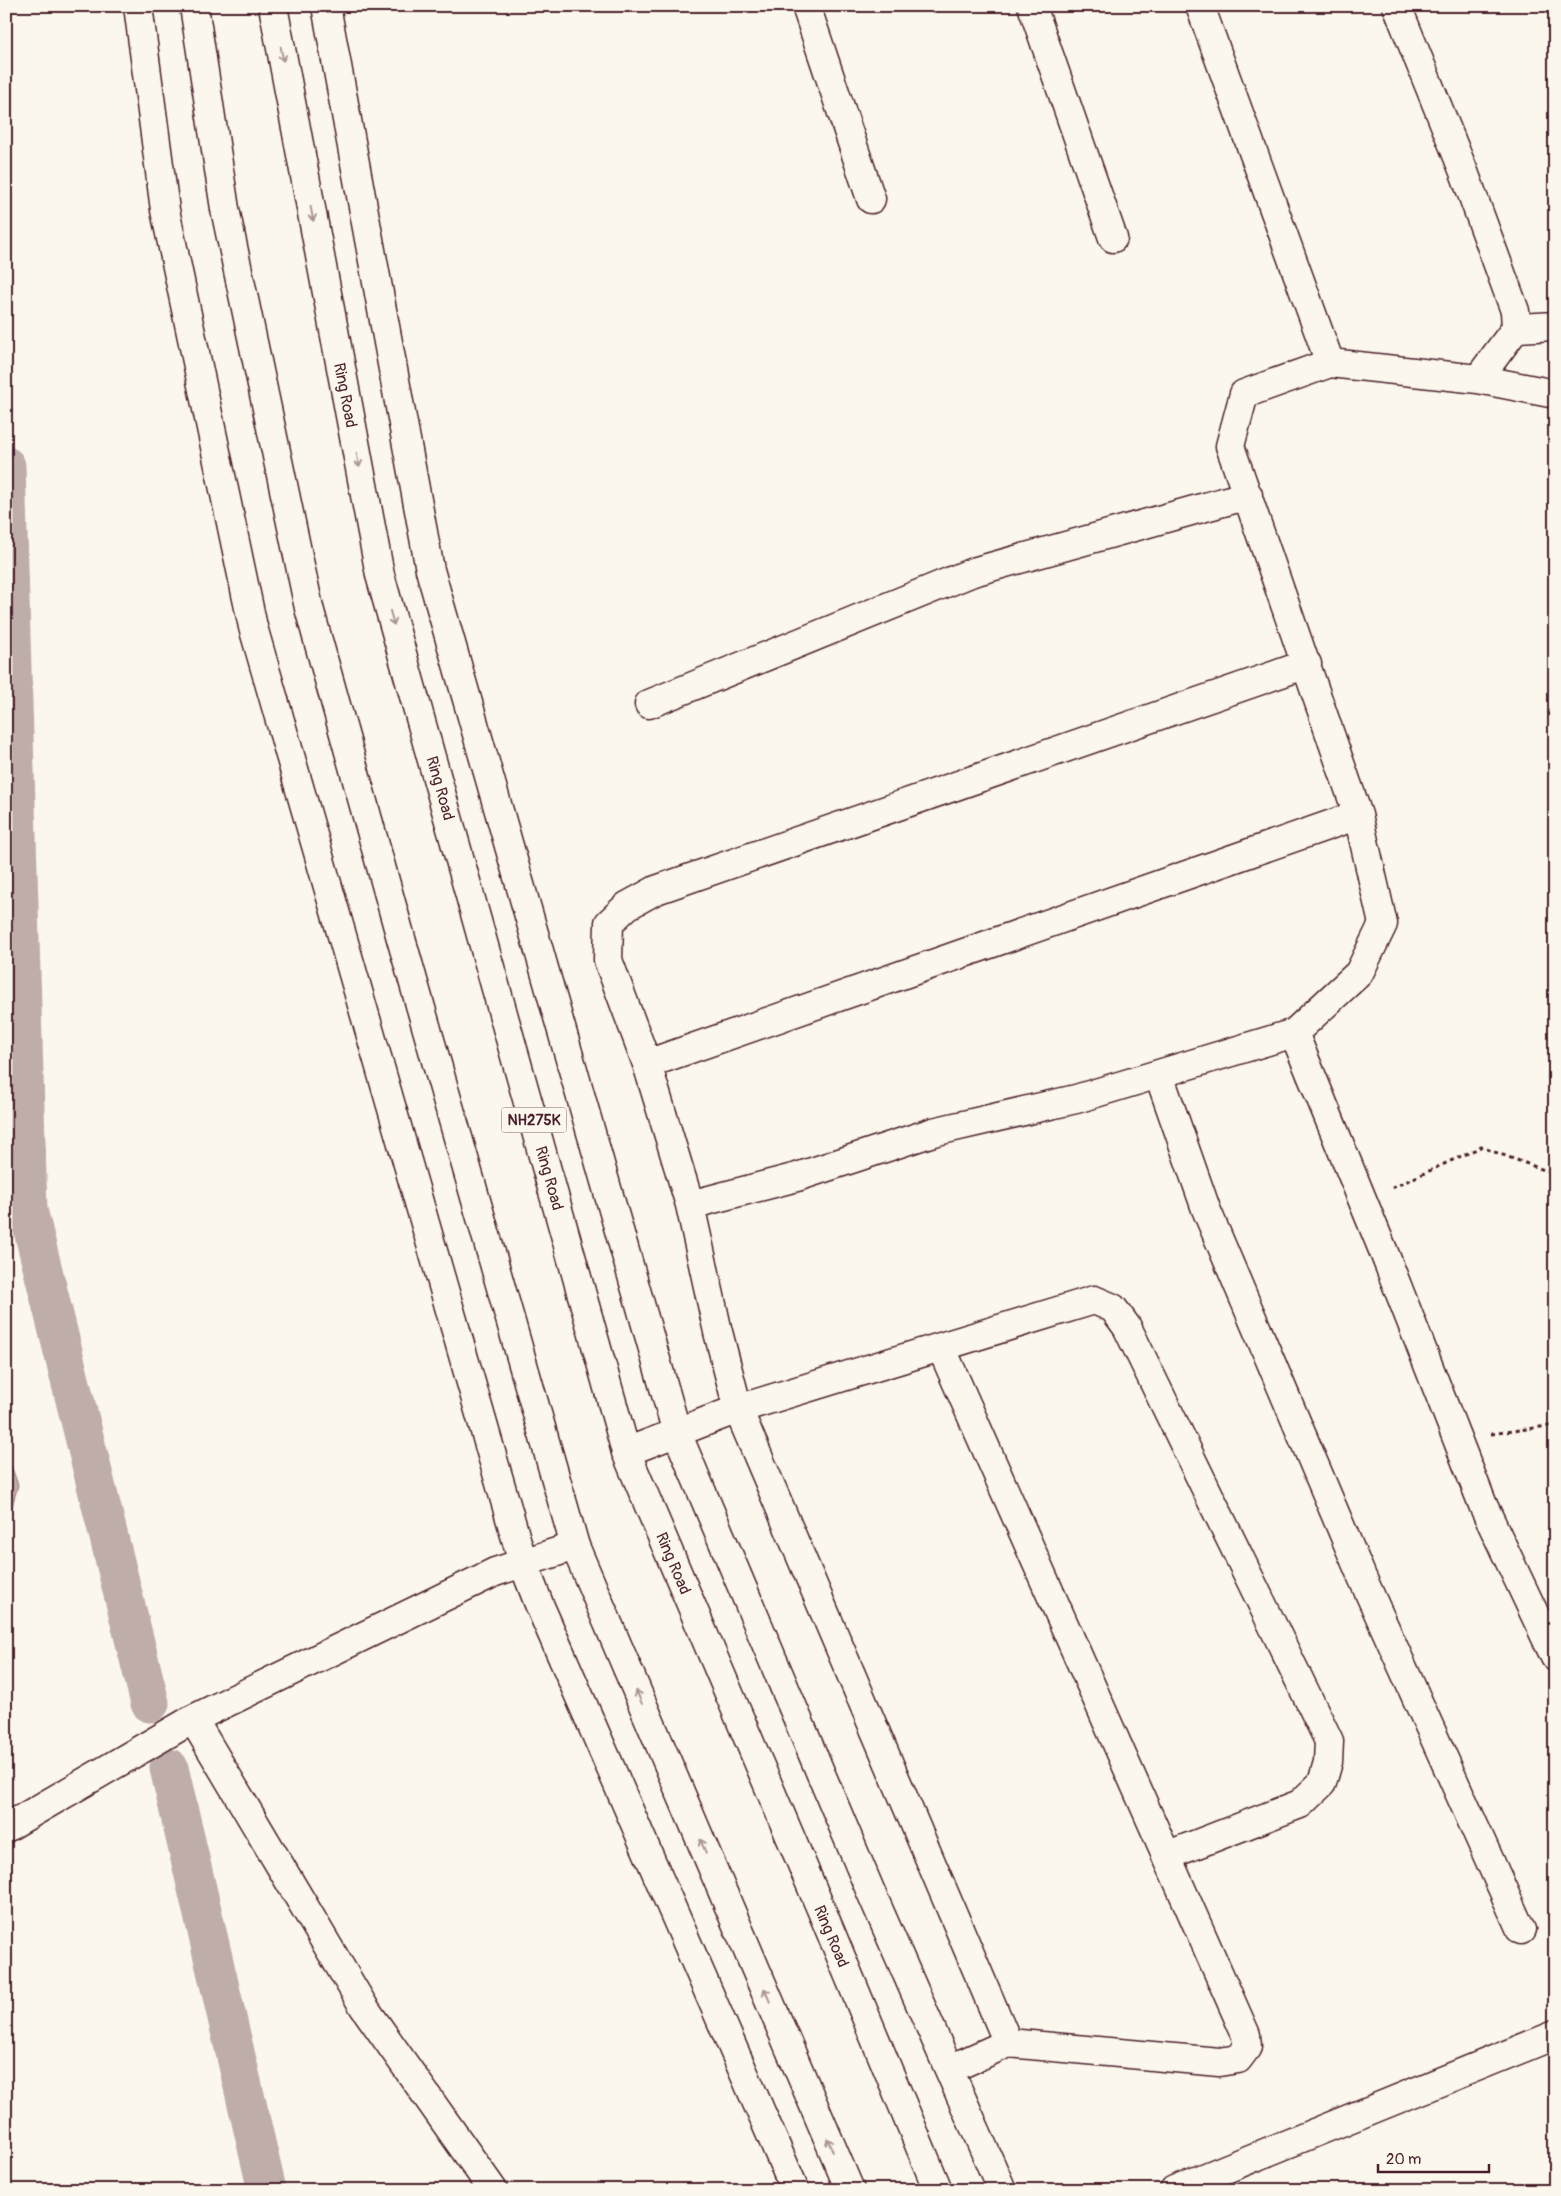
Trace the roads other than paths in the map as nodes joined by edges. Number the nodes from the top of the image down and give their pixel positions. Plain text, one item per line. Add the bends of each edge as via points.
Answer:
1 (138, 6) edge
2 (194, 6) edge
3 (273, 6) edge
4 (326, 6) edge
5 (806, 6) edge
6 (1032, 6) edge
7 (1200, 6) edge
8 (1397, 6) edge
9 (871, 199) dead end
10 (1114, 238) dead end
11 (1555, 326) edge
12 (1516, 328) junction
13 (1330, 363) junction
14 (1478, 379) junction
15 (1555, 394) edge
16 (1248, 495) junction
17 (1307, 664) junction
18 (649, 704) dead end
19 (1358, 815) junction
20 (1294, 1033) junction
21 (647, 1064) junction
22 (1160, 1075) junction
23 (690, 1205) junction
24 (941, 1347) junction
25 (738, 1409) junction
26 (677, 1433) junction
27 (626, 1452) junction
28 (575, 1546) junction
29 (523, 1563) junction
30 (1555, 1657) edge
31 (193, 1719) junction
32 (6, 1828) edge
33 (1166, 1856) junction
34 (1520, 1930) dead end
35 (1555, 2035) edge
36 (1008, 2043) junction
37 (950, 2069) junction
38 (493, 2190) edge
39 (795, 2190) edge
40 (850, 2190) edge
41 (938, 2190) edge
42 (1002, 2190) edge
43 (1174, 2190) edge

1 - 29 main road via 165,210 253,627
2 - 28 main road via 225,209 309,608
3 -> 27 main road, Ring Road / NH275K via 380,575
4 - 26 main road via 430,570
5 - 9 main road
6 - 10 main road
7 - 13 main road
8 - 12 main road via 1464,172 1515,311
11 - 12 main road
12 - 14 main road
13 - 14 main road
13 - 16 main road via 1244,394 1230,446
14 - 15 main road
16 - 17 main road
16 - 18 main road via 973,572
17 - 19 main road
17 - 21 main road via 656,890 627,906 609,924 608,960
19 - 20 main road via 1383,924 1360,973
19 - 21 main road
20 - 22 main road
20 - 30 main road via 1483,1505
21 - 23 main road
22 - 23 main road via 1076,1100 933,1132 797,1177
22 - 34 main road via 1214,1227 1362,1577
23 - 25 main road
24 - 25 main road
24 - 33 main road
24 - 33 main road via 1094,1300 1113,1308 1127,1328 1329,1740 1328,1762 1322,1783 1300,1804
25 - 26 main road
25 - 36 main road
26 - 27 main road
26 - 37 main road via 870,1890
27 - 41 main road, Ring Road / NH275K
28 - 29 main road
40 -> 28 main road
29 - 31 main road via 495,1572
29 - 39 main road via 538,1604
31 - 32 main road
31 - 38 main road via 364,2007
33 - 36 main road via 1246,2035 1247,2047 1238,2059 1219,2062
35 - 43 main road
36 - 37 main road
37 - 42 main road

